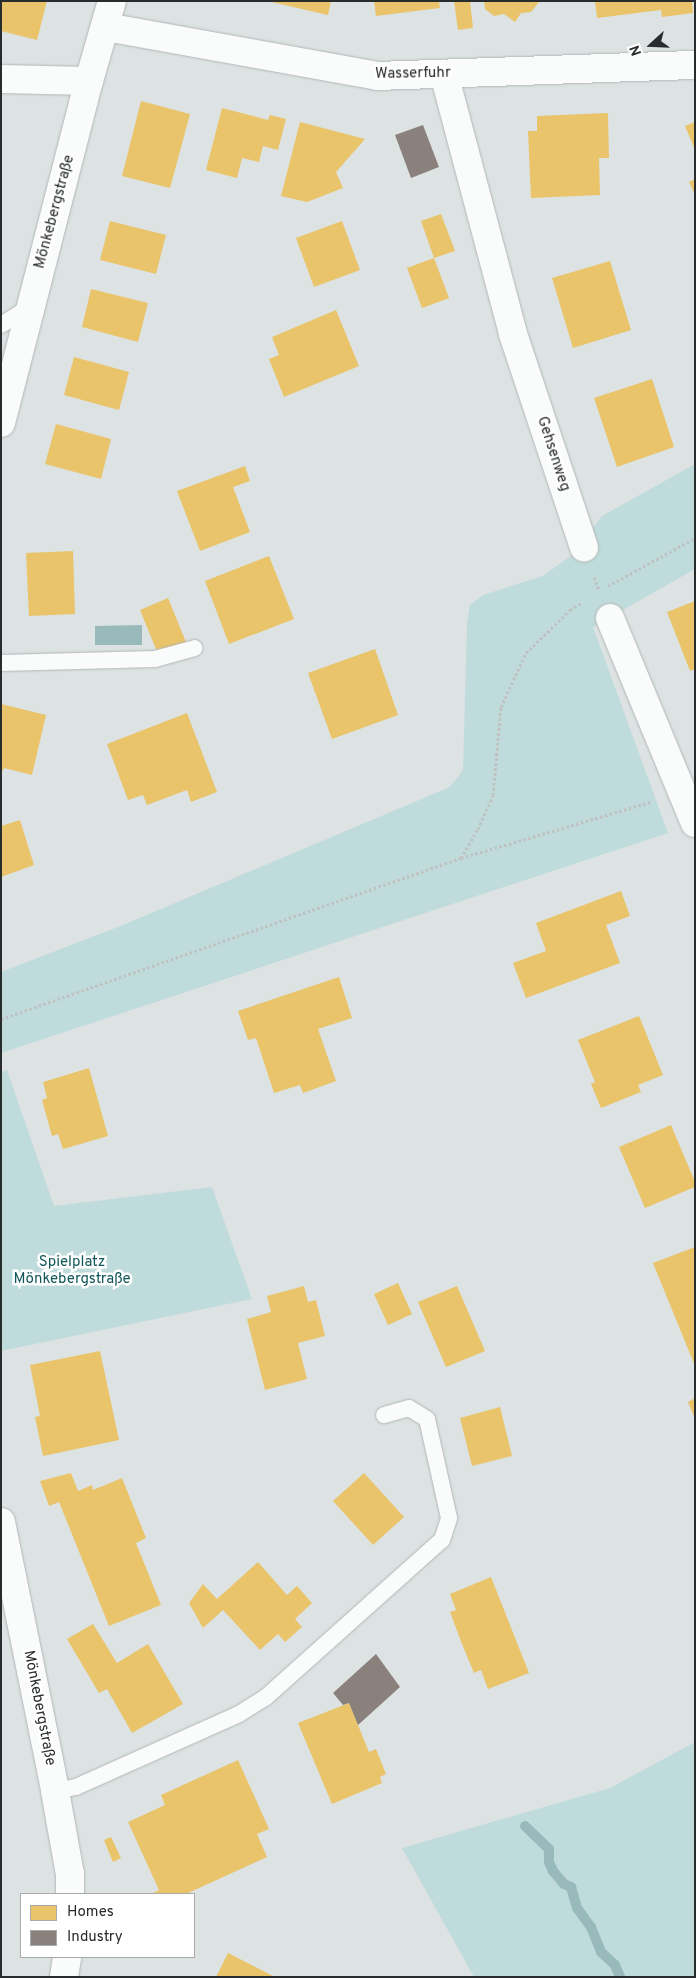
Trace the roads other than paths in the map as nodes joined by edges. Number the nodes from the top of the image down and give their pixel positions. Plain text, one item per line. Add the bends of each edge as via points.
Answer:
1 (112, 1) edge
2 (106, 27) junction
3 (695, 65) edge
4 (444, 74) junction
5 (1, 79) edge
6 (89, 81) junction
7 (30, 307) junction
8 (1, 325) edge
9 (1, 423) edge
10 (584, 548) road end
11 (610, 618) dead end
12 (195, 648) dead end
13 (1, 663) edge
14 (695, 823) edge
15 (384, 1415) dead end
16 (1, 1522) edge
17 (56, 1792) junction
18 (70, 1893) edge
19 (67, 1958) edge
20 (64, 1977) edge

1 - 2 street, Mönkebergstraße
2 - 4 street, Wasserfuhr via 378,76
2 - 6 street, Mönkebergstraße
3 - 4 street, Wasserfuhr
4 - 10 street, Gehsenweg via 513,334
5 - 6 street
6 - 7 street, Mönkebergstraße
7 - 8 lane
7 - 9 street, Mönkebergstraße
11 - 14 street
12 - 13 lane via 155,659
15 - 17 lane via 409,1408 427,1419 450,1518 442,1540 265,1698 239,1714 85,1783
16 - 17 street, Mönkebergstraße
17 - 18 street, Mönkebergstraße via 70,1874
19 - 20 street

